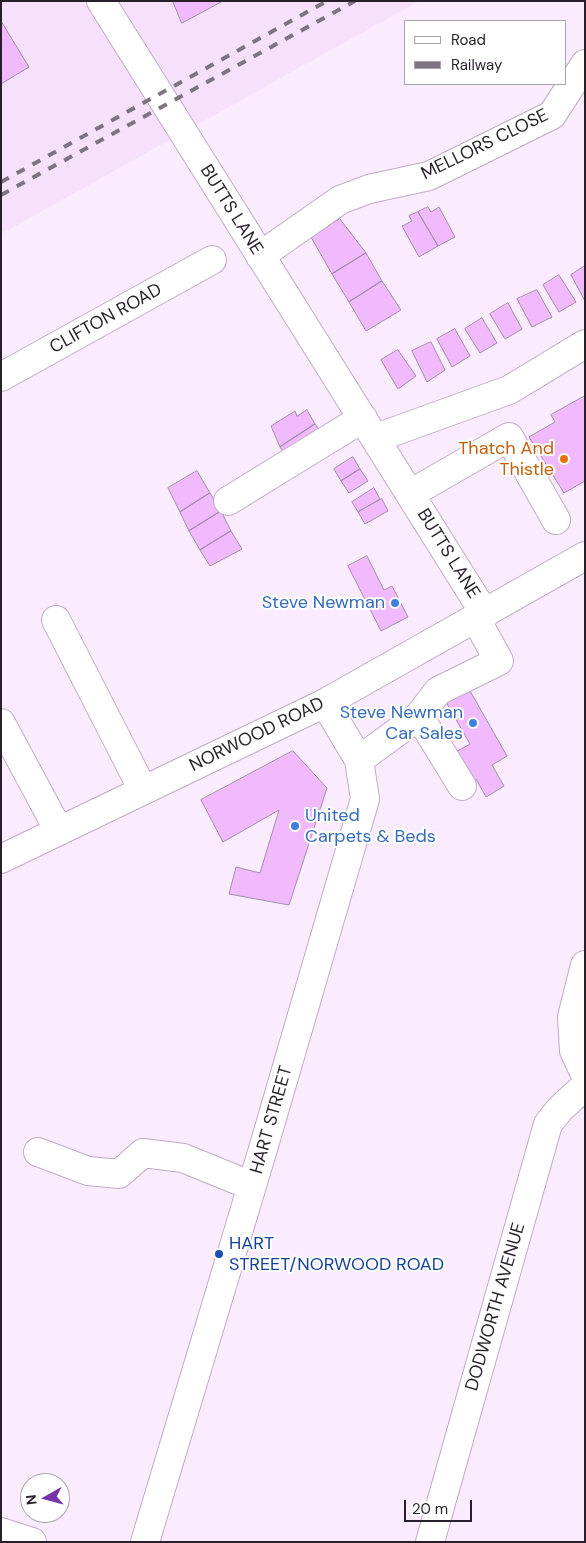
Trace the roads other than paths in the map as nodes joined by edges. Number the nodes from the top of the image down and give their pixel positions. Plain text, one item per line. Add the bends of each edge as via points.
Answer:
1 (102, 2) edge
2 (585, 64) edge
3 (260, 256) junction
4 (212, 260) dead end
5 (585, 344) edge
6 (1, 377) edge
7 (369, 428) junction
8 (410, 494) junction
9 (228, 501) dead end
10 (556, 520) dead end
11 (585, 556) edge
12 (481, 617) junction
13 (56, 620) dead end
14 (325, 703) junction
15 (419, 716) junction
16 (1, 723) edge
17 (359, 760) junction
18 (462, 786) dead end
19 (143, 790) junction
20 (59, 831) junction
21 (1, 858) edge
22 (585, 965) edge
23 (585, 1074) edge
24 (585, 1086) edge
25 (38, 1152) dead end
26 (252, 1186) junction
27 (1, 1532) edge
28 (32, 1542) edge
29 (145, 1542) edge
30 (430, 1542) edge

1 - 3 street, BUTTS LANE
2 - 3 street, MELLORS CLOSE via 552,115 429,176 369,188 340,200
3 - 7 street, BUTTS LANE
4 - 6 street, CLIFTON ROAD
5 - 7 street via 509,390
7 - 8 street, BUTTS LANE
7 - 9 street
8 - 10 street via 509,437
8 - 12 street, BUTTS LANE
11 - 12 street, NORWOOD ROAD
12 - 14 street, NORWOOD ROAD
12 - 15 street, BUTTS LANE via 499,662 438,691
13 - 19 street
14 - 17 street, HART STREET
14 - 19 street, NORWOOD ROAD
15 - 17 street
15 - 18 street
16 - 20 street
17 - 26 street, HART STREET via 365,799
19 - 20 street, NORWOOD ROAD
20 - 21 street, NORWOOD ROAD
22 - 23 street via 572,1017 574,1051
24 - 30 street, DODWORTH AVENUE via 548,1124
25 - 26 street via 88,1171 119,1174 143,1152 182,1158
26 - 29 street, HART STREET
27 - 28 street

